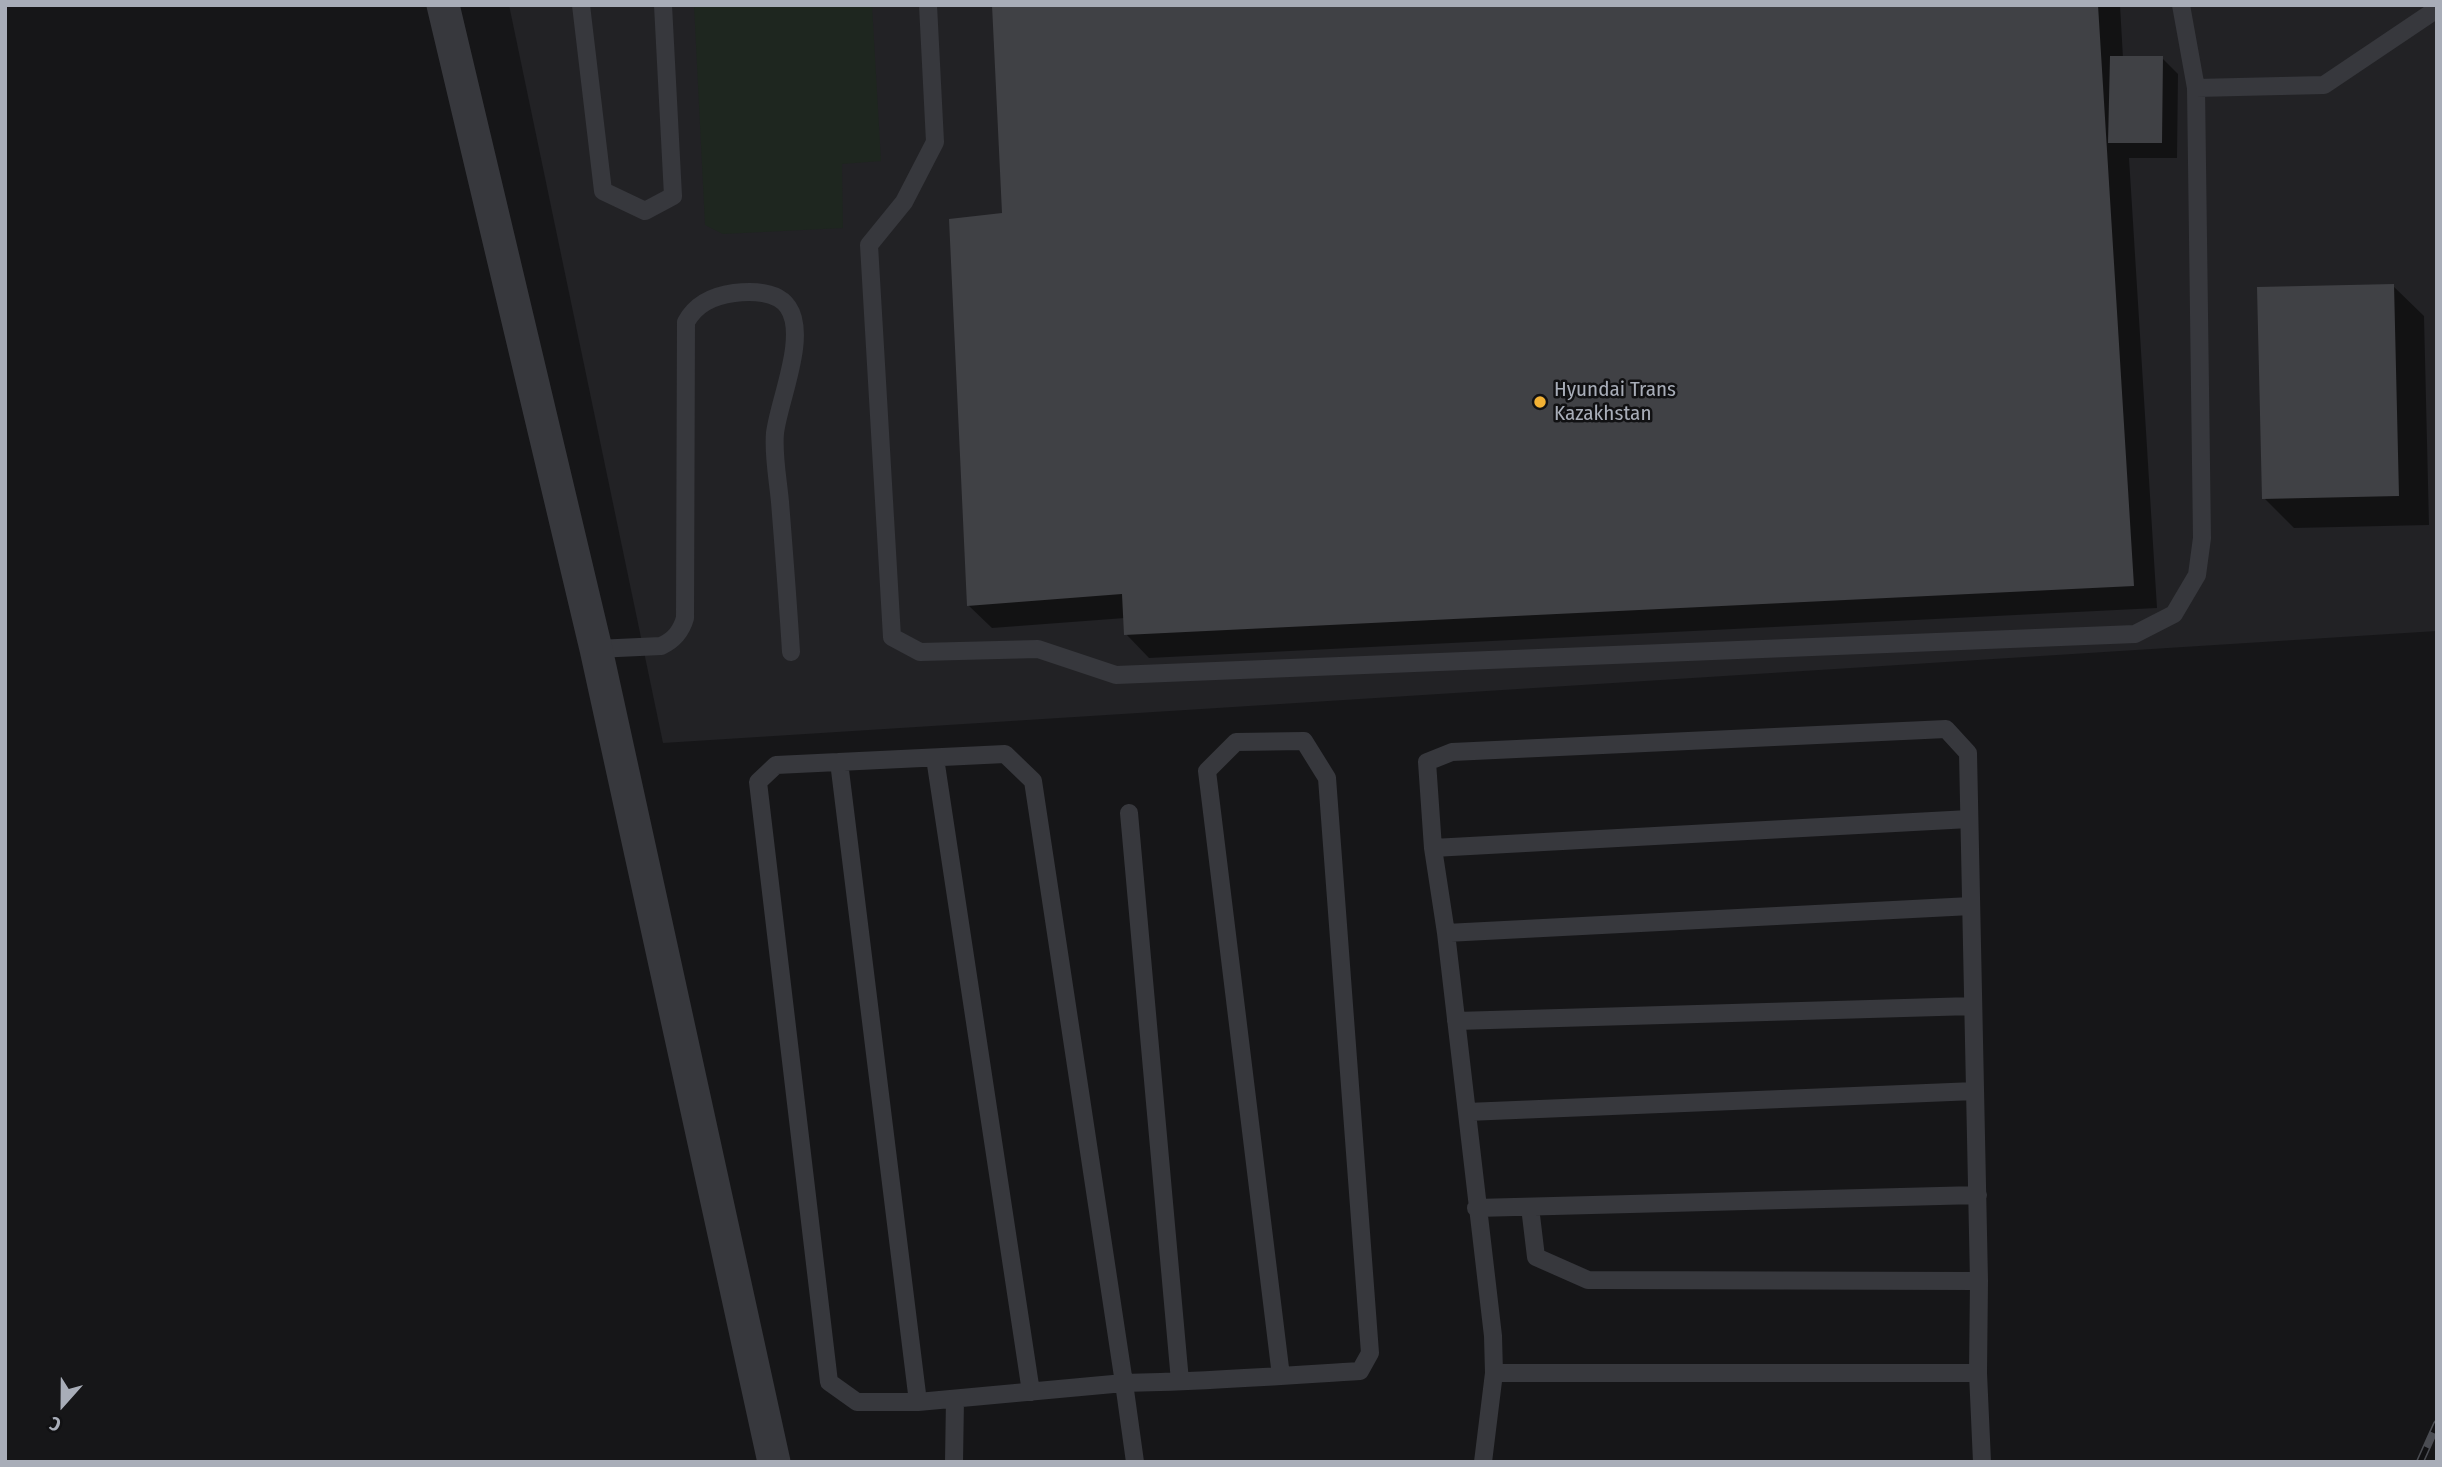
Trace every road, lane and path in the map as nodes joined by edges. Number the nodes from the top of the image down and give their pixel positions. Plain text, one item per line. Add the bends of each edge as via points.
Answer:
1 (443, 5) edge
2 (580, 5) edge
3 (663, 5) edge
4 (928, 5) edge
5 (2181, 5) edge
6 (2437, 9) edge
7 (2196, 88) junction
8 (596, 649) junction
9 (792, 652) dead end
10 (936, 758) junction
11 (839, 762) junction
12 (1129, 813) dead end
13 (1969, 819) junction
14 (1433, 848) junction
15 (1971, 906) junction
16 (1446, 933) junction
17 (1973, 1006) junction
18 (1456, 1021) junction
19 (1975, 1091) junction
20 (1467, 1112) junction
21 (1978, 1195) junction
22 (1530, 1207) junction
23 (1476, 1208) junction
24 (1979, 1281) junction
25 (1494, 1373) junction
26 (1978, 1373) junction
27 (1281, 1376) junction
28 (1180, 1381) junction
29 (1124, 1383) junction
30 (1031, 1392) junction
31 (955, 1399) junction
32 (918, 1402) junction
33 (774, 1462) edge
34 (954, 1462) edge
35 (1135, 1462) edge
36 (1483, 1462) edge
37 (1982, 1462) edge

1 - 8 street
2 - 3 lane via 603,191 645,211 673,196
4 - 7 lane via 935,142 904,202 869,245 892,637 920,652 1038,649 1116,675 2135,634 2174,614 2197,575 2202,538
5 - 7 lane
6 - 7 lane via 2324,85
8 - 9 lane via 661,646 682,627 686,322 702,303 748,292 782,301 790,309 794,329 793,358 775,434
8 - 33 street
10 - 11 lane
10 - 29 lane via 1005,754 1033,781
10 - 30 lane
11 - 32 lane
11 - 32 lane via 776,765 758,782 829,1382 857,1402
12 - 28 lane
13 - 14 lane
13 - 14 lane via 1968,753 1946,729 1452,752 1427,762
13 - 15 lane
14 - 16 lane
15 - 16 lane
15 - 17 lane
16 - 18 lane
17 - 18 lane
17 - 19 lane
18 - 20 lane
19 - 20 lane
19 - 21 lane
20 - 23 lane
21 - 22 lane
21 - 24 lane
22 - 23 lane
22 - 24 lane via 1536,1257 1588,1280
23 - 25 lane
24 - 26 lane
25 - 26 lane
25 - 36 lane
26 - 37 lane
27 - 27 lane via 1360,1371 1370,1353 1327,778 1304,741 1236,743 1208,771
27 - 28 lane
28 - 29 lane
29 - 30 lane
29 - 35 lane
30 - 31 lane
31 - 32 lane
31 - 34 lane

